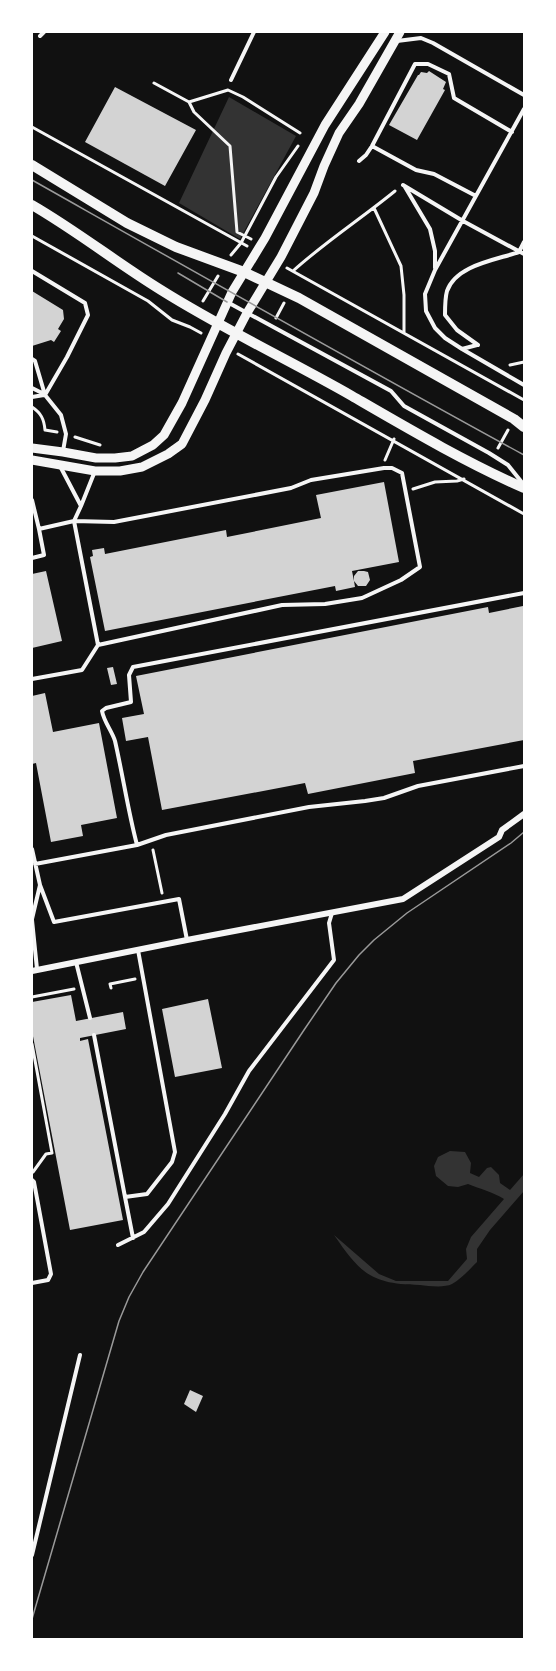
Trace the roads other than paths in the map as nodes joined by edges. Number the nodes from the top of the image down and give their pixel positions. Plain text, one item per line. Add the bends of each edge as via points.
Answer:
1 (254, 32) edge
2 (385, 32) edge
3 (400, 32) edge
4 (393, 41) junction
5 (231, 80) dead end
6 (525, 95) edge
7 (525, 109) edge
8 (512, 132) junction
9 (372, 146) junction
10 (359, 161) dead end
11 (32, 165) edge
12 (476, 196) junction
13 (32, 205) edge
14 (463, 221) junction
15 (525, 242) edge
16 (519, 252) junction
17 (525, 254) edge
18 (435, 270) junction
19 (32, 271) edge
20 (244, 272) junction
21 (266, 283) junction
22 (227, 302) junction
23 (247, 313) junction
24 (217, 323) junction
25 (237, 333) junction
26 (462, 349) junction
27 (32, 359) edge
28 (525, 385) edge
29 (32, 388) edge
30 (45, 395) junction
31 (32, 397) edge
32 (525, 427) edge
33 (32, 448) edge
34 (63, 452) junction
35 (32, 460) edge
36 (60, 465) junction
37 (95, 471) junction
38 (525, 487) edge
39 (32, 500) edge
40 (81, 506) junction
41 (74, 521) junction
42 (39, 529) junction
43 (32, 558) edge
44 (525, 593) edge
45 (98, 645) junction
46 (32, 679) edge
47 (525, 766) edge
48 (525, 814) edge
49 (137, 845) junction
50 (32, 849) edge
51 (35, 864) junction
52 (40, 885) junction
53 (332, 913) junction
54 (32, 920) edge
55 (187, 940) junction
56 (138, 950) junction
57 (76, 962) junction
58 (34, 971) edge
59 (90, 1018) dead end
60 (94, 1035) dead end
61 (32, 1180) edge
62 (125, 1197) junction
63 (133, 1238) junction
64 (118, 1245) dead end
65 (32, 1283) edge
66 (80, 1355) dead end
67 (32, 1555) edge

1 - 5 lane
2 - 20 main road via 325,125
3 - 4 main road
4 - 6 lane via 421,38
4 - 21 main road via 339,133 314,193
7 - 8 lane
8 - 9 lane via 454,98 448,74 428,64 415,64
8 - 12 lane
9 - 10 lane
9 - 12 lane
11 - 20 main road via 127,223 176,247
12 - 14 lane
13 - 24 main road
14 - 16 lane
14 - 18 lane
14 - 18 lane via 404,186 430,229
15 - 16 lane
16 - 17 lane
16 - 26 lane via 464,270 447,291 445,315 457,330 478,345
18 - 26 lane via 425,294 426,311 435,328
19 - 30 lane via 85,303 88,315
20 - 21 main road
20 - 22 main road
21 - 23 main road
21 - 32 main road
22 - 23 lane
22 - 24 main road
23 - 25 main road
23 - 38 lane via 391,391 404,406 508,465
24 - 25 main road
24 - 34 main road via 173,421 153,445 132,456 115,458
25 - 37 main road via 182,444 142,467
25 - 38 main road via 414,433
26 - 28 lane
27 - 30 lane
29 - 30 lane
30 - 31 lane
30 - 34 lane via 61,415 66,434
33 - 34 main road
35 - 36 main road
36 - 37 main road
36 - 40 lane
37 - 40 lane
39 - 42 lane
40 - 41 lane
41 - 42 lane
41 - 45 lane
41 - 45 lane via 114,522 384,468 402,474 420,567 402,580 362,598 282,605
42 - 43 lane via 44,555
44 - 49 lane via 133,667 129,675 131,702 102,711 114,738
45 - 46 lane via 82,670
47 - 49 lane via 418,786 384,798 309,807 166,835
48 - 53 street via 502,830 499,837 403,899
49 - 51 lane
50 - 51 lane
51 - 52 lane
52 - 54 lane
52 - 55 lane via 54,922 179,899
53 - 55 street
53 - 63 lane via 329,923 334,960 249,1071 168,1204 144,1232
54 - 58 lane
55 - 56 street
56 - 57 street
56 - 62 lane via 175,1152 172,1162 147,1194
57 - 58 street
57 - 59 lane
60 - 62 lane
61 - 65 lane via 51,1274 48,1280
62 - 63 lane
63 - 64 lane
66 - 67 lane

